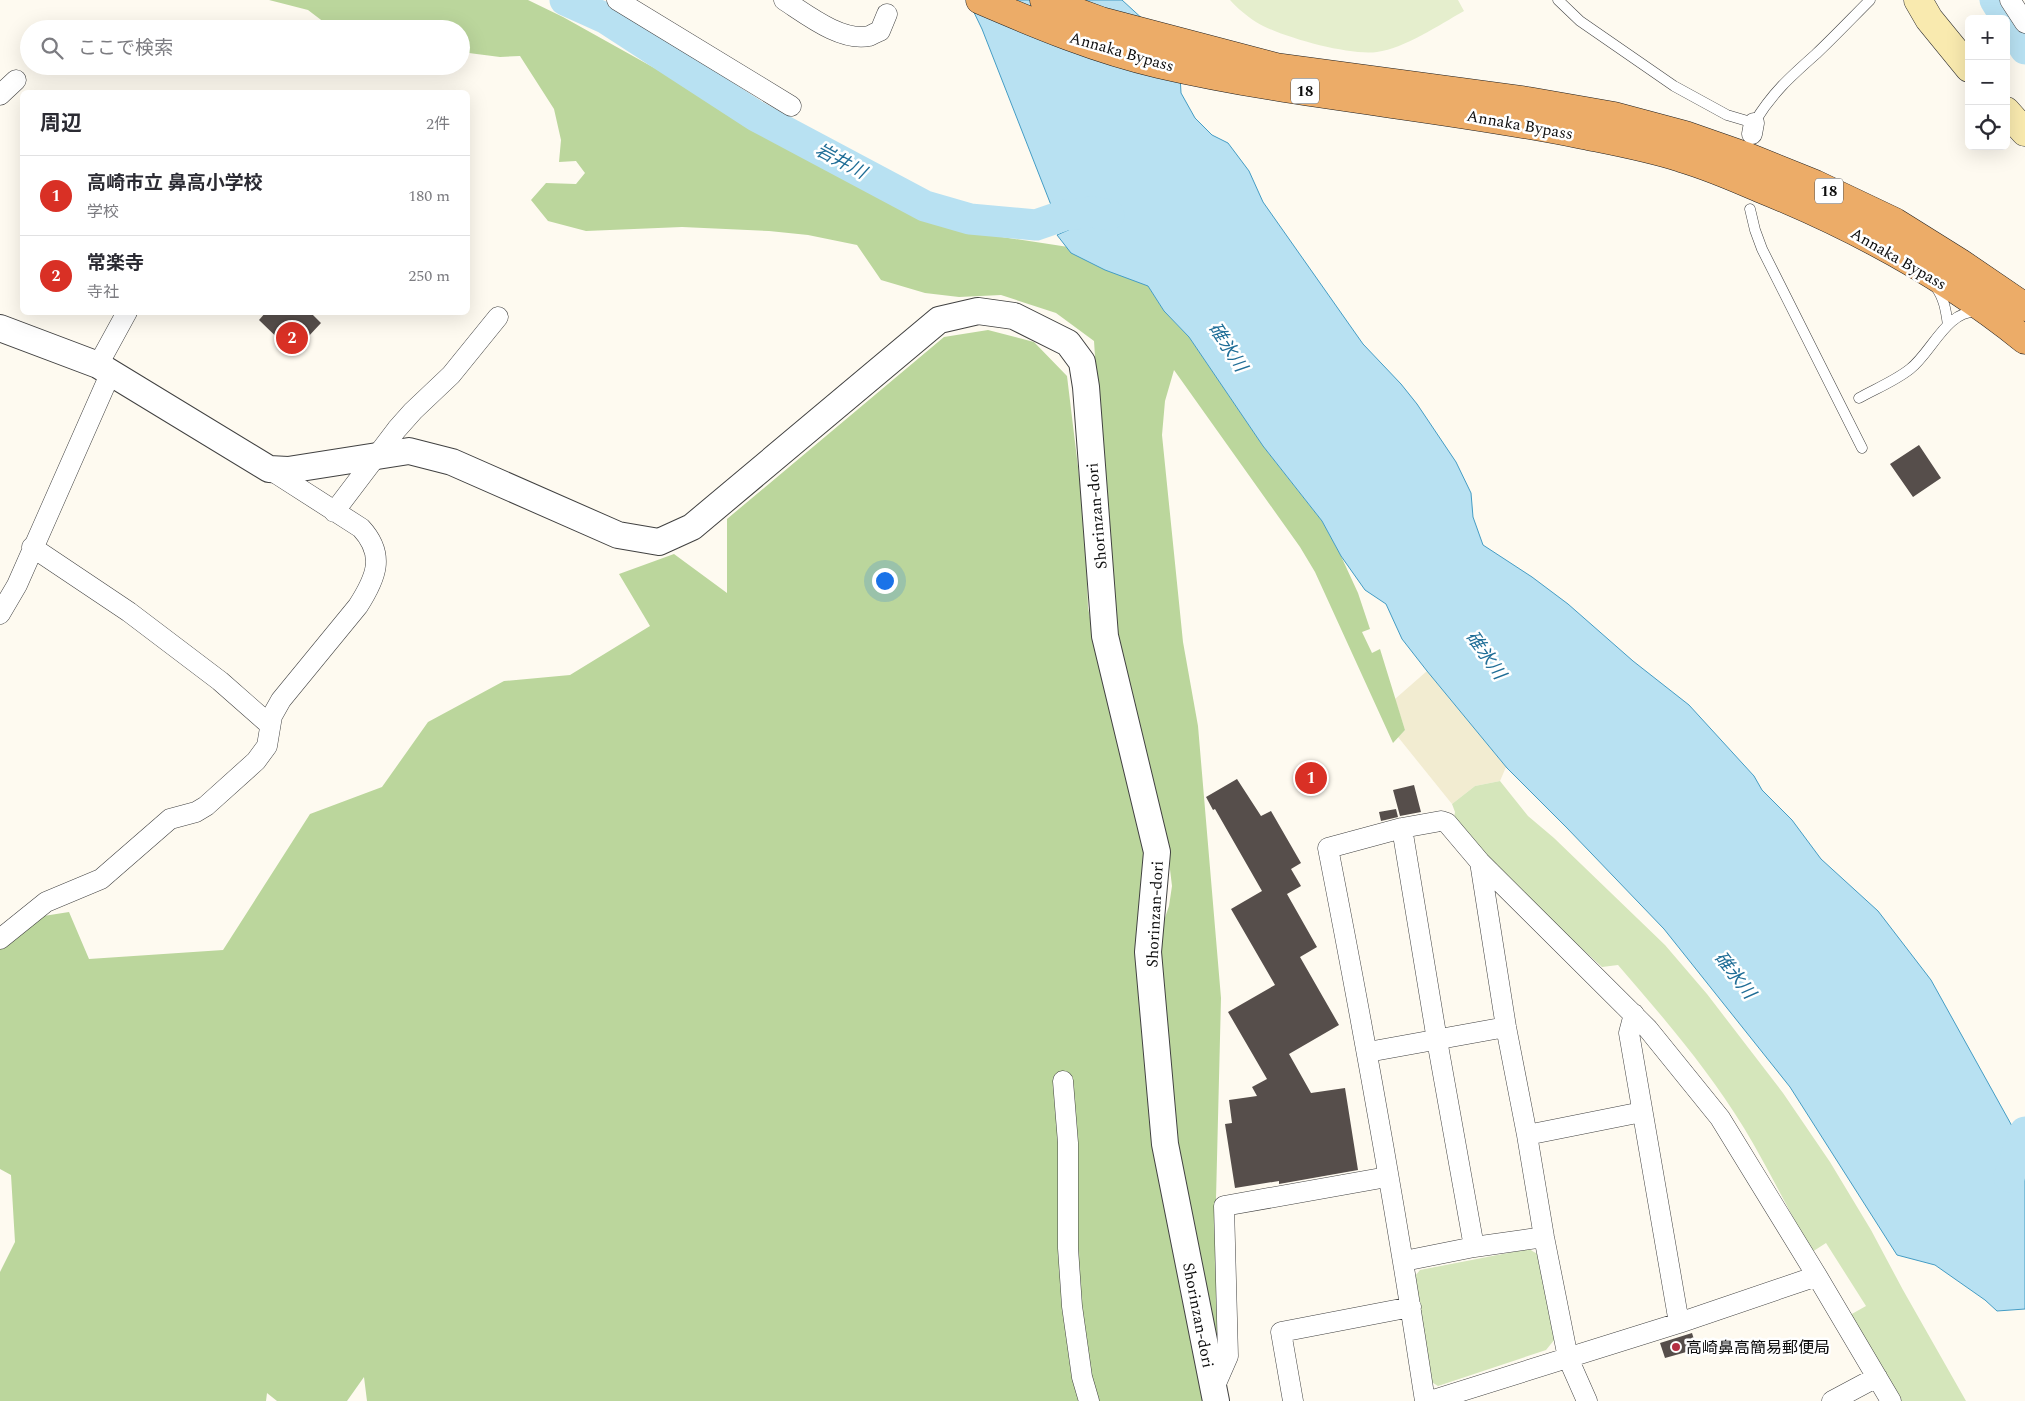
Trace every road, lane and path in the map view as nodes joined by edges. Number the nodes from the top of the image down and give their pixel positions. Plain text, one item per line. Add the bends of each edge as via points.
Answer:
1 (617, 0) edge
2 (784, 0) edge
3 (980, 0) edge
4 (1044, 0) edge
5 (1558, 0) edge
6 (1870, 0) edge
7 (1918, 0) edge
8 (2010, 0) edge
9 (887, 14) dead end
10 (2025, 23) edge
11 (1965, 63) edge
12 (16, 80) dead end
13 (0, 95) edge
14 (791, 106) dead end
15 (2010, 115) edge
16 (2025, 132) edge
17 (1750, 209) dead end
18 (1924, 271) junction
19 (2025, 307) edge
20 (1989, 313) junction
21 (126, 315) edge
22 (498, 317) dead end
23 (1948, 325) junction
24 (0, 328) edge
25 (2025, 340) edge
26 (104, 369) junction
27 (1859, 398) dead end
28 (1862, 448) dead end
29 (377, 457) junction
30 (268, 470) junction
31 (334, 512) junction
32 (32, 547) junction
33 (0, 614) edge
34 (270, 725) junction
35 (1402, 828) junction
36 (1480, 862) junction
37 (0, 939) edge
38 (1634, 1014) junction
39 (1506, 1026) junction
40 (1436, 1040) junction
41 (1368, 1052) junction
42 (1063, 1081) dead end
43 (1642, 1112) junction
44 (1527, 1135) junction
45 (1387, 1177) junction
46 (1544, 1237) junction
47 (1474, 1247) junction
48 (1404, 1261) junction
49 (1817, 1276) junction
50 (1411, 1307) junction
51 (1679, 1323) junction
52 (1568, 1358) junction
53 (1877, 1377) junction
54 (1215, 1395) edge
55 (1089, 1401) edge
56 (1294, 1401) edge
57 (1425, 1401) edge
58 (1430, 1401) edge
59 (1586, 1401) edge
60 (1832, 1401) edge
61 (1891, 1401) edge

1 - 14 street
2 - 9 street via 835,32 854,36 869,36 880,31
3 - 18 highway, Annaka Bypass / 18 via 1086,42 1158,64 1273,86 1546,128 1682,158 1809,208
4 - 19 highway, Annaka Bypass / 18 via 1100,21 1276,67 1528,101 1614,116 1685,135 1815,184 1894,222
5 - 6 lane via 1594,31 1674,86 1753,128 1766,103 1790,76
7 - 11 main road via 1929,20
8 - 10 street
12 - 13 street
15 - 16 main road
17 - 28 lane via 1762,249
18 - 20 highway, Annaka Bypass / 18
18 - 23 lane via 1940,292
20 - 23 lane via 1962,313
20 - 25 highway, Annaka Bypass / 18
21 - 26 street
22 - 29 street via 451,375 412,411
23 - 27 lane via 1910,370
24 - 26 street
26 - 30 street
26 - 32 street
29 - 30 street
29 - 31 street
29 - 54 street, Shorinzan-dori via 409,451 452,462 618,536 659,542 692,527 939,320 978,312 1014,316 1068,343 1082,362 1086,387 1105,636 1157,852 1148,952 1165,1144
30 - 31 street
31 - 34 street via 370,537 376,563 369,589 281,700
32 - 33 street via 17,585
32 - 34 street via 129,612 220,681
34 - 37 street via 268,746 206,806 170,819 101,879 46,902
35 - 36 street via 1441,821
35 - 40 street
35 - 41 street via 1328,848
36 - 38 street
36 - 39 street
38 - 43 street via 1629,1033
38 - 49 street via 1720,1118
39 - 40 street
39 - 44 street
40 - 41 street
40 - 47 street
41 - 45 street
42 - 55 street via 1068,1142 1068,1248 1072,1306 1082,1377
43 - 44 street
43 - 51 street
44 - 46 street
45 - 48 street
45 - 54 street via 1224,1206 1228,1356
46 - 47 street
46 - 52 street
47 - 48 street
48 - 50 street
49 - 51 street
49 - 53 street
50 - 56 street via 1281,1332
50 - 57 street
51 - 52 street
52 - 58 street
52 - 59 street
53 - 60 street
53 - 61 street

